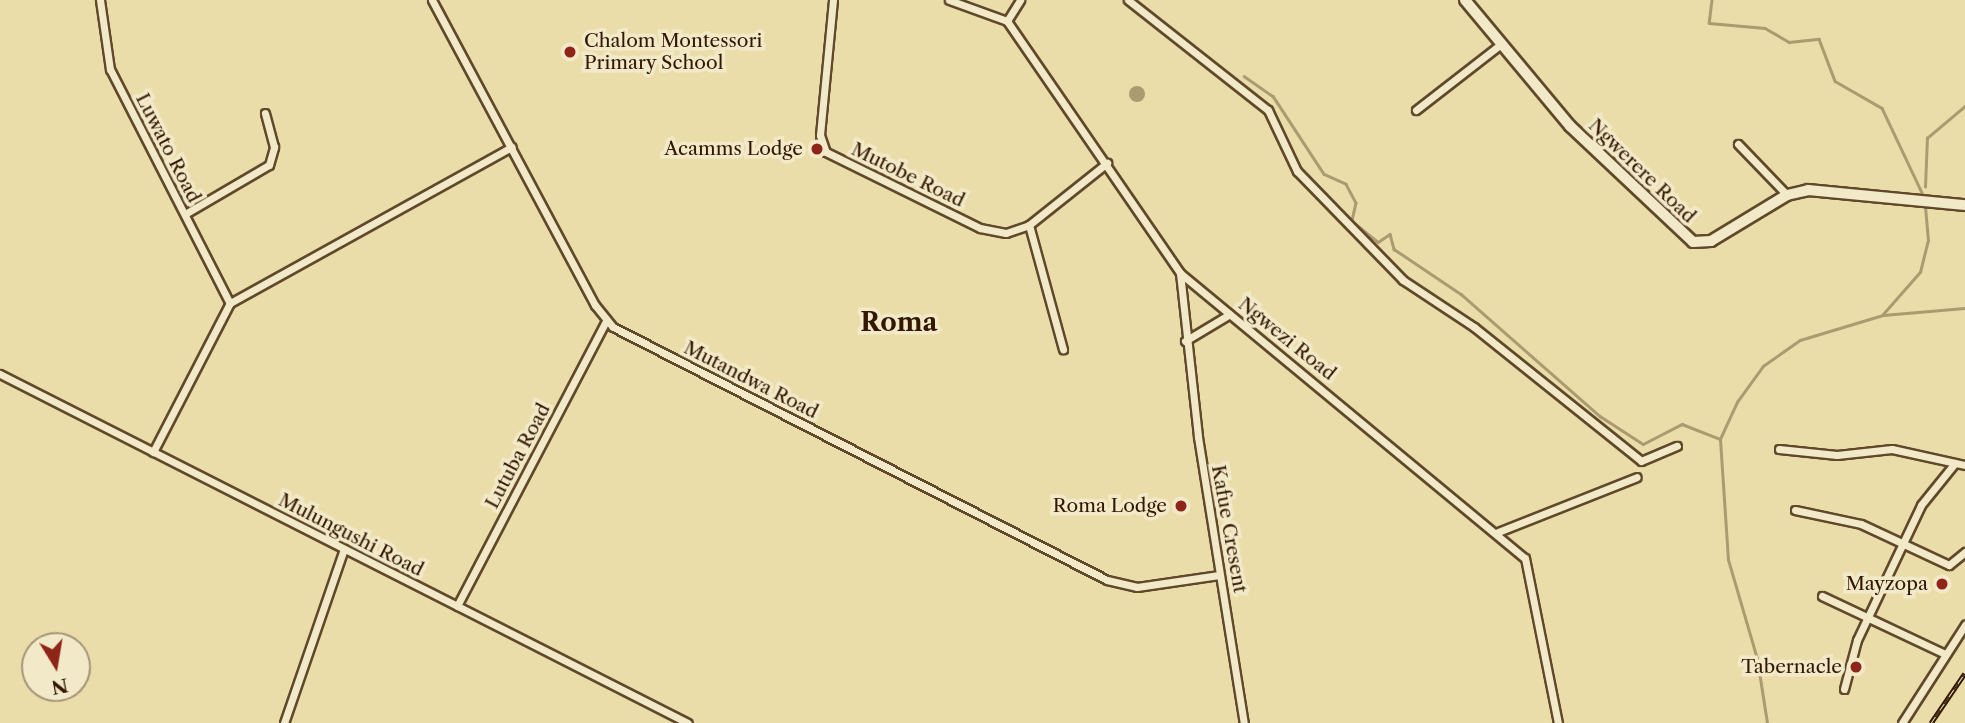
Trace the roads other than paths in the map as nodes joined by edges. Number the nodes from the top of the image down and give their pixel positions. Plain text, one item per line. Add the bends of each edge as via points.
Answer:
1 (100, 0) edge
2 (432, 0) edge
3 (833, 0) edge
4 (949, 0) edge
5 (1020, 0) edge
6 (1128, 0) edge
7 (1465, 0) edge
8 (1007, 21) junction
9 (1501, 44) junction
10 (1416, 110) dead end
11 (265, 113) dead end
12 (1738, 144) dead end
13 (512, 147) junction
14 (1107, 163) junction
15 (1787, 195) junction
16 (1965, 205) edge
17 (185, 214) junction
18 (1029, 225) junction
19 (1180, 273) junction
20 (230, 303) junction
21 (1230, 314) junction
22 (606, 321) junction
23 (1185, 341) junction
24 (1063, 349) dead end
25 (0, 374) edge
26 (1677, 446) dead end
27 (1779, 449) dead end
28 (153, 452) junction
29 (1955, 463) junction
30 (1965, 465) edge
31 (1637, 477) dead end
32 (1796, 510) dead end
33 (1497, 532) junction
34 (1906, 542) junction
35 (344, 549) junction
36 (1965, 552) edge
37 (1219, 575) junction
38 (1822, 596) dead end
39 (457, 606) junction
40 (1873, 617) junction
41 (1965, 625) edge
42 (1943, 653) junction
43 (1844, 690) dead end
44 (284, 723) edge
45 (688, 723) edge
46 (1244, 723) edge
47 (1558, 723) edge
48 (1902, 723) edge

1 - 17 street, Luwato Road via 110,69
2 - 13 street
3 - 18 street, Mutobe Road via 820,135 826,152 991,232
4 - 8 street
5 - 8 street
6 - 26 street via 1268,110 1297,171 1403,280 1474,327 1641,461
7 - 9 street, Ngwerere Road
8 - 14 street, Ngwezi Road
9 - 10 street
9 - 15 street, Ngwerere Road via 1570,126 1692,242 1719,237
11 - 17 street via 274,148 268,165
12 - 15 street
13 - 20 street
13 - 22 street
14 - 18 street, Mutobe Road
14 - 19 street, Ngwezi Road
15 - 16 street, Ngwerere Road via 1824,190
17 - 20 street, Luwato Road
18 - 24 street
19 - 21 street, Ngwezi Road
19 - 23 street, Kafue Cresent
20 - 28 street
21 - 23 street
21 - 33 street, Ngwezi Road
22 - 37 street, Mutandwa Road via 1107,580 1137,587
22 - 39 street, Lutuba Road
23 - 37 street, Kafue Cresent
25 - 28 street, Mulungushi Road
27 - 29 street via 1837,455 1892,449
28 - 35 street, Mulungushi Road
29 - 30 street
29 - 34 street via 1921,505
31 - 33 street
32 - 34 street via 1844,518
33 - 47 street, Ngwezi Road via 1528,565
34 - 36 street via 1949,565
34 - 40 street
35 - 39 street, Mulungushi Road
35 - 44 street
37 - 46 street, Kafue Cresent
38 - 40 street
39 - 45 street, Mulungushi Road
40 - 42 street
40 - 43 street via 1857,640
41 - 42 street
42 - 48 street

